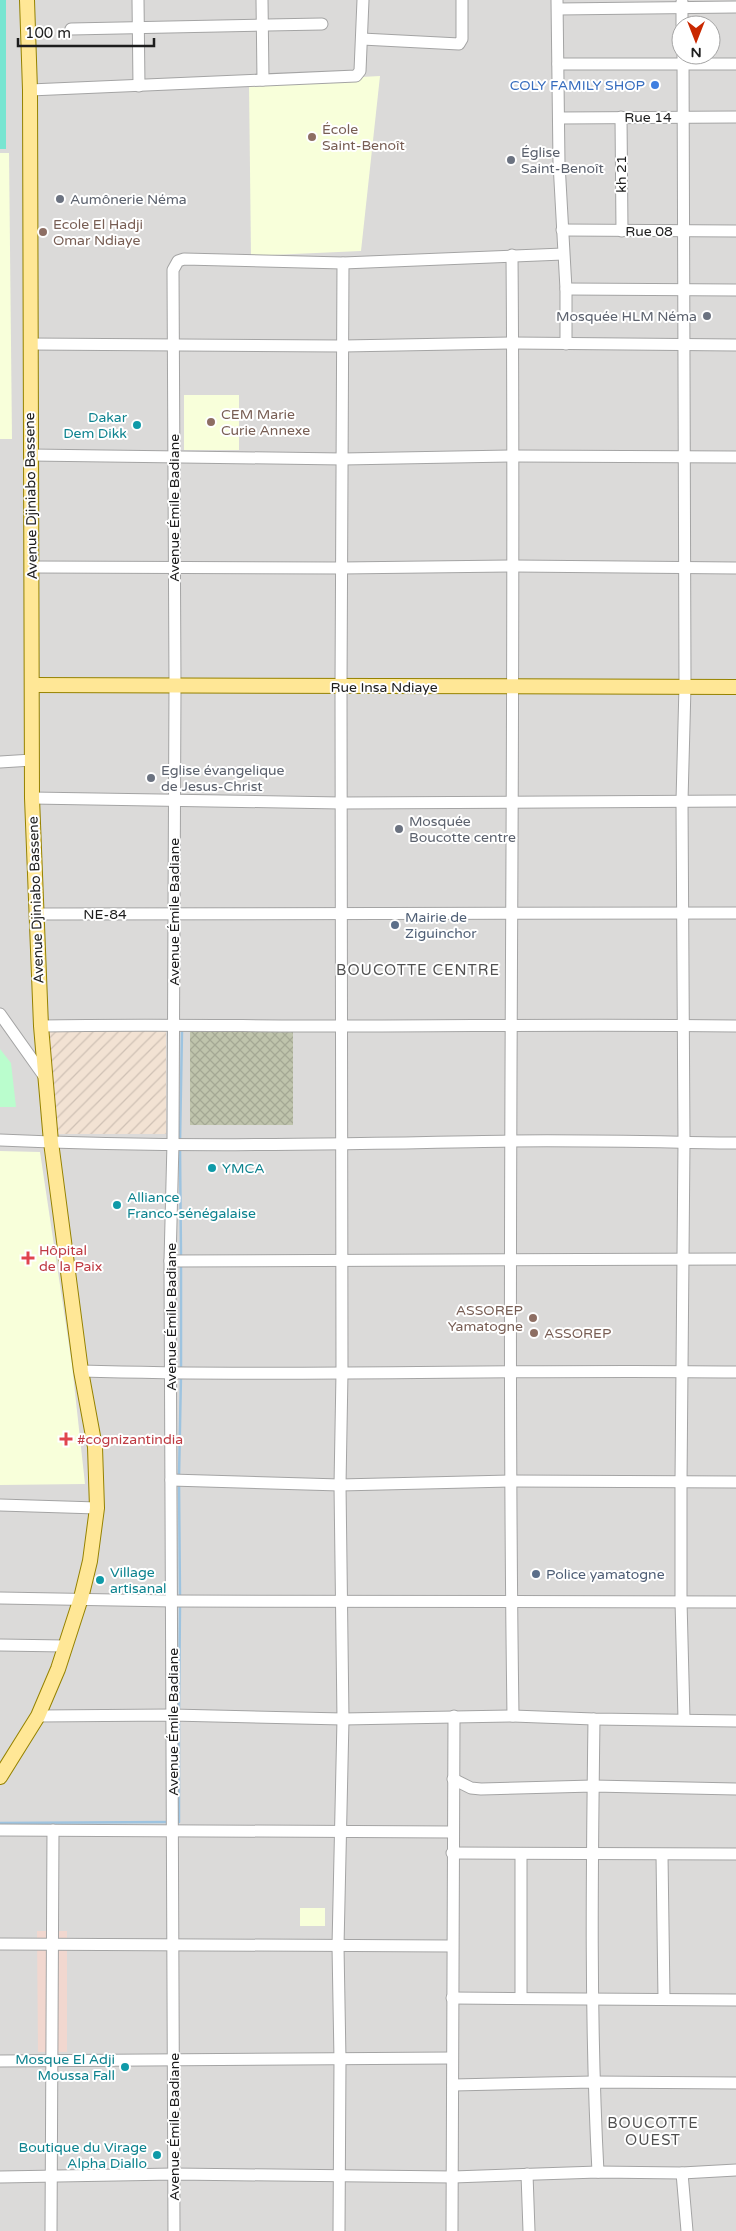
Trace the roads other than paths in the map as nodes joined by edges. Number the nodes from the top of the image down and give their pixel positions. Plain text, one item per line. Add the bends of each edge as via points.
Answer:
1 (27, 0) edge
2 (138, 0) edge
3 (262, 0) edge
4 (363, 0) edge
5 (462, 0) edge
6 (682, 4) edge
7 (557, 5) edge
8 (736, 7) edge
9 (322, 24) dead end
10 (262, 25) junction
11 (138, 28) junction
12 (71, 29) dead end
13 (362, 39) junction
14 (671, 60) edge
15 (721, 63) edge
16 (558, 64) junction
17 (736, 64) edge
18 (683, 65) edge
19 (263, 80) junction
20 (139, 86) junction
21 (30, 90) junction
22 (621, 117) junction
23 (684, 117) junction
24 (736, 117) edge
25 (559, 118) junction
26 (562, 230) junction
27 (622, 231) junction
28 (683, 231) junction
29 (736, 231) edge
30 (563, 254) junction
31 (512, 255) junction
32 (343, 263) junction
33 (566, 289) junction
34 (684, 290) junction
35 (736, 290) edge
36 (512, 343) junction
37 (30, 344) junction
38 (175, 344) junction
39 (566, 344) junction
40 (684, 345) junction
41 (736, 345) edge
42 (343, 346) junction
43 (31, 455) junction
44 (174, 456) junction
45 (514, 456) junction
46 (684, 457) junction
47 (736, 457) edge
48 (343, 459) junction
49 (174, 566) junction
50 (514, 566) junction
51 (32, 567) junction
52 (341, 568) junction
53 (684, 568) junction
54 (736, 568) edge
55 (32, 685) junction
56 (175, 686) junction
57 (512, 686) junction
58 (685, 686) junction
59 (341, 687) junction
60 (736, 687) edge
61 (32, 760) junction
62 (0, 762) edge
63 (32, 798) junction
64 (682, 801) junction
65 (736, 801) edge
66 (174, 802) junction
67 (341, 803) junction
68 (511, 803) junction
69 (683, 912) junction
70 (736, 913) edge
71 (36, 914) junction
72 (174, 914) junction
73 (512, 914) junction
74 (342, 915) junction
75 (0, 1014) edge
76 (174, 1024) junction
77 (512, 1024) junction
78 (683, 1025) junction
79 (41, 1026) junction
80 (342, 1026) junction
81 (736, 1026) edge
82 (44, 1076) junction
83 (0, 1140) edge
84 (52, 1142) junction
85 (511, 1142) junction
86 (684, 1142) junction
87 (173, 1143) junction
88 (736, 1143) edge
89 (342, 1145) junction
90 (511, 1259) junction
91 (736, 1259) edge
92 (170, 1260) junction
93 (682, 1260) junction
94 (342, 1262) junction
95 (81, 1371) junction
96 (512, 1371) junction
97 (681, 1371) junction
98 (736, 1372) edge
99 (342, 1373) junction
100 (171, 1374) junction
101 (171, 1480) junction
102 (512, 1481) junction
103 (681, 1482) junction
104 (736, 1482) edge
105 (340, 1484) junction
106 (0, 1504) edge
107 (97, 1508) junction
108 (0, 1598) edge
109 (81, 1598) junction
110 (172, 1601) junction
111 (681, 1601) junction
112 (342, 1602) junction
113 (736, 1602) edge
114 (511, 1603) junction
115 (0, 1645) edge
116 (65, 1646) junction
117 (172, 1715) junction
118 (38, 1716) junction
119 (454, 1716) junction
120 (512, 1716) junction
121 (343, 1719) junction
122 (684, 1719) junction
123 (594, 1720) junction
124 (736, 1721) edge
125 (0, 1777) edge
126 (453, 1779) junction
127 (593, 1786) junction
128 (736, 1788) edge
129 (0, 1830) edge
130 (53, 1830) junction
131 (173, 1832) junction
132 (452, 1832) junction
133 (342, 1833) junction
134 (452, 1854) junction
135 (521, 1854) junction
136 (592, 1854) junction
137 (736, 1854) edge
138 (662, 1855) junction
139 (0, 1944) edge
140 (53, 1944) junction
141 (174, 1944) junction
142 (338, 1946) junction
143 (452, 1946) junction
144 (452, 1998) junction
145 (520, 1998) junction
146 (593, 1998) junction
147 (664, 1999) junction
148 (736, 2000) edge
149 (452, 2058) junction
150 (174, 2060) junction
151 (340, 2060) junction
152 (0, 2061) edge
153 (51, 2061) junction
154 (594, 2082) junction
155 (736, 2083) edge
156 (453, 2085) junction
157 (736, 2170) edge
158 (598, 2172) junction
159 (682, 2173) junction
160 (174, 2174) junction
161 (527, 2174) junction
162 (0, 2177) edge
163 (51, 2177) junction
164 (340, 2177) junction
165 (452, 2177) junction
166 (51, 2231) edge
167 (174, 2231) edge
168 (339, 2231) edge
169 (452, 2231) edge
170 (528, 2231) edge
171 (687, 2231) edge

1 - 21 main road, Avenue Djiniabo Bassene
2 - 11 street
3 - 10 street
4 - 13 street
5 - 13 street via 462,40 459,44
6 - 7 street
6 - 8 street
7 - 16 street
9 - 10 street
10 - 11 street
10 - 19 street
11 - 12 street
11 - 20 street
13 - 19 street via 360,71 356,76
14 - 16 street
15 - 17 street
16 - 25 street
18 - 23 street
19 - 20 street
20 - 21 street
21 - 37 main road, Avenue Djiniabo Bassene
22 - 23 street, Rue 14
22 - 25 street, Rue 14
22 - 27 street, kh 21
23 - 24 street, Rue 14
23 - 28 street
25 - 26 street
26 - 27 street, Rue 08
26 - 30 street
27 - 28 street, Rue 08
28 - 29 street, Rue 08
28 - 34 street
30 - 31 street
30 - 33 street
31 - 32 street
31 - 36 street
32 - 38 street, Avenue Émile Badiane via 178,261 174,270
32 - 42 street
33 - 34 street
33 - 39 street
34 - 35 street
34 - 40 street
36 - 39 street
36 - 42 street
36 - 45 street
37 - 38 street
37 - 43 main road, Avenue Djiniabo Bassene
38 - 42 street
38 - 44 street, Avenue Émile Badiane
39 - 40 street
40 - 41 street
40 - 46 street
42 - 48 street
43 - 44 street
43 - 51 main road, Avenue Djiniabo Bassene
44 - 48 street
44 - 49 street, Avenue Émile Badiane
45 - 46 street
45 - 48 street
45 - 50 street
46 - 47 street
46 - 53 street
48 - 52 street
49 - 51 street
49 - 52 street
49 - 56 street, Avenue Émile Badiane
50 - 52 street
50 - 53 street
50 - 57 street
51 - 55 main road, Avenue Djiniabo Bassene
52 - 59 street
53 - 54 street
53 - 58 street
55 - 56 main road, Rue Insa Ndiaye
55 - 61 main road, Avenue Djiniabo Bassene
56 - 59 main road, Rue Insa Ndiaye
56 - 66 street, Avenue Émile Badiane
57 - 58 main road, Rue Insa Ndiaye
57 - 59 main road, Rue Insa Ndiaye
57 - 68 street
58 - 60 main road, Rue Insa Ndiaye
58 - 64 street
59 - 67 street
61 - 62 street
61 - 63 main road, Avenue Djiniabo Bassene
63 - 66 street
63 - 71 main road, Avenue Djiniabo Bassene
64 - 65 street
64 - 68 street
64 - 69 street
66 - 67 street
66 - 72 street, Avenue Émile Badiane
67 - 68 street
67 - 74 street
68 - 73 street
69 - 70 street, NE-84
69 - 73 street, NE-84
69 - 78 street
71 - 72 street, NE-84
71 - 79 main road, Avenue Djiniabo Bassene
72 - 74 street, NE-84
72 - 76 street, Avenue Émile Badiane
73 - 74 street, NE-84
73 - 77 street
74 - 80 street
75 - 82 street
76 - 79 street
76 - 80 street
76 - 87 street, Avenue Émile Badiane
77 - 78 street
77 - 80 street
77 - 85 street
78 - 81 street
78 - 86 street
79 - 82 main road, Avenue Djiniabo Bassene
80 - 89 street
82 - 84 main road, Avenue Djiniabo Bassene
83 - 84 street
84 - 87 street
84 - 95 main road, Avenue Djiniabo Bassene
85 - 86 street
85 - 89 street
85 - 90 street
86 - 88 street
86 - 93 street
87 - 89 street
87 - 92 street, Avenue Émile Badiane
89 - 94 street
90 - 93 street
90 - 94 street
90 - 96 street
91 - 93 street
92 - 94 street
92 - 100 street, Avenue Émile Badiane
93 - 97 street
94 - 99 street
95 - 100 street
95 - 107 main road, Avenue Djiniabo Bassene via 95,1448
96 - 97 street
96 - 99 street
96 - 102 street
97 - 98 street
97 - 103 street
99 - 100 street
99 - 105 street
100 - 101 street, Avenue Émile Badiane
101 - 105 street
101 - 110 street, Avenue Émile Badiane
102 - 103 street
102 - 105 street
102 - 114 street
103 - 104 street
103 - 111 street
105 - 112 street
106 - 107 street
107 - 109 main road, Avenue Djiniabo Bassene via 93,1546
108 - 109 street
109 - 110 street
109 - 116 main road, Avenue Djiniabo Bassene
110 - 112 street
110 - 117 street, Avenue Émile Badiane
111 - 113 street
111 - 114 street
111 - 122 street
112 - 114 street
112 - 121 street
114 - 120 street
115 - 116 street
116 - 118 main road, Avenue Djiniabo Bassene
117 - 118 street
117 - 121 street
117 - 131 street, Avenue Émile Badiane
118 - 125 main road, Avenue Djiniabo Bassene
119 - 120 street
119 - 121 street
119 - 126 street
120 - 123 street
121 - 133 street
122 - 123 street
122 - 124 street
123 - 127 street
126 - 127 street via 481,1789
126 - 132 street
127 - 128 street
127 - 136 street
129 - 130 street
130 - 131 street
130 - 140 street
131 - 133 street
131 - 141 street, Avenue Émile Badiane
132 - 133 street
132 - 134 street
133 - 142 street
134 - 135 street
134 - 143 street
135 - 136 street
135 - 145 street
136 - 138 street
136 - 146 street
137 - 138 street
138 - 147 street
139 - 140 street
140 - 141 street
140 - 153 street
141 - 142 street
141 - 150 street, Avenue Émile Badiane
142 - 143 street
142 - 151 street
143 - 144 street
144 - 145 street
144 - 149 street
145 - 146 street
146 - 147 street
146 - 154 street
147 - 148 street
149 - 151 street
149 - 156 street
150 - 151 street
150 - 153 street
150 - 160 street, Avenue Émile Badiane
151 - 164 street
152 - 153 street
153 - 163 street
154 - 155 street
154 - 156 street
154 - 158 street
156 - 165 street
157 - 159 street
158 - 159 street
158 - 161 street
159 - 171 street
160 - 163 street
160 - 164 street
160 - 167 street, Avenue Émile Badiane
161 - 165 street
161 - 170 street
162 - 163 street
163 - 166 street
164 - 165 street
164 - 168 street
165 - 169 street

